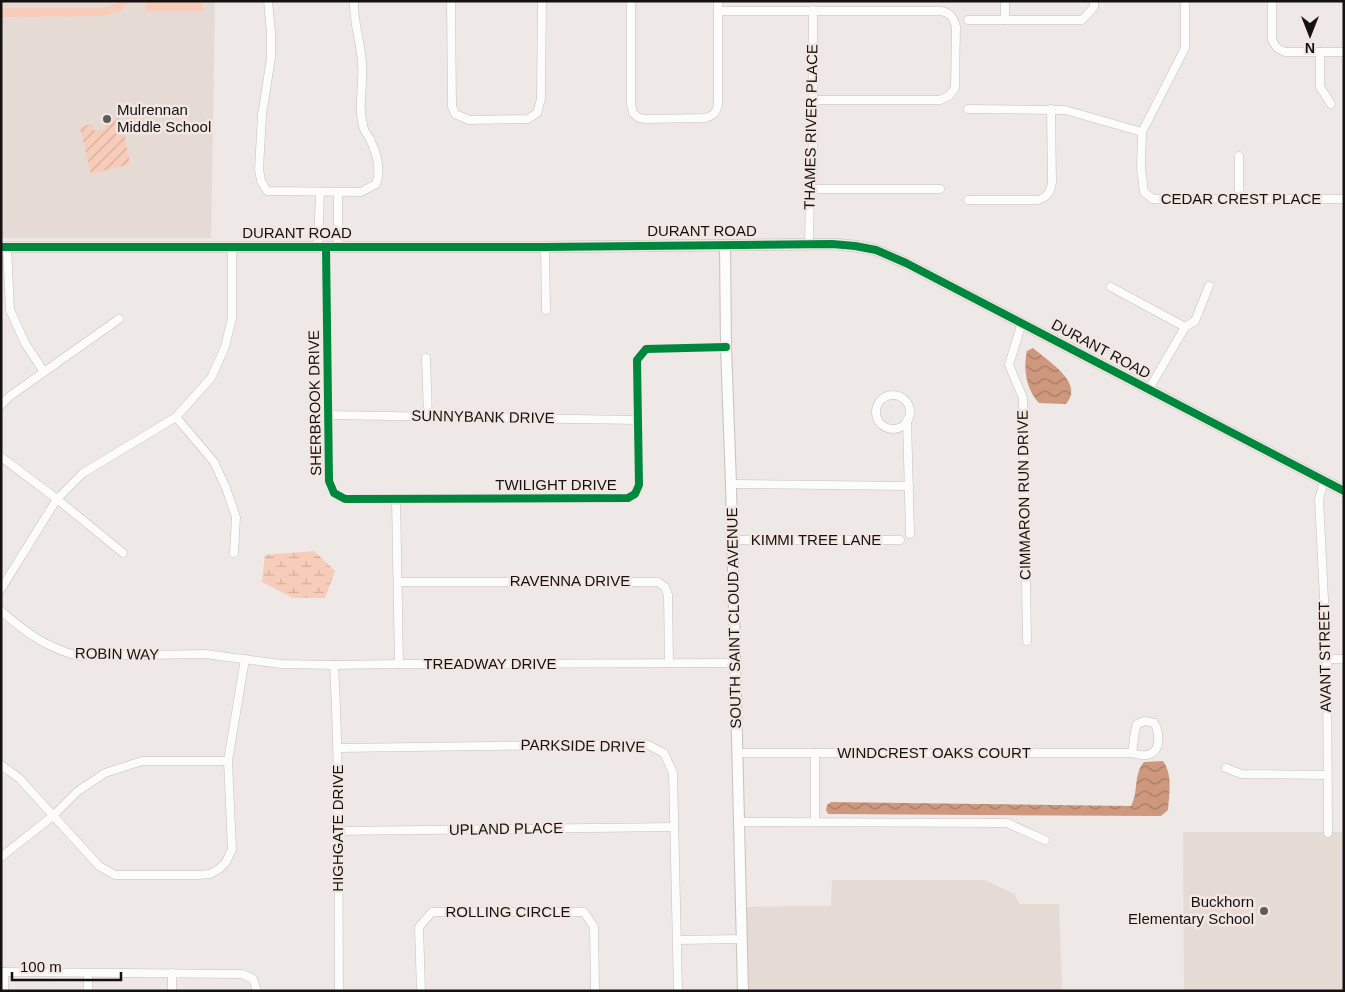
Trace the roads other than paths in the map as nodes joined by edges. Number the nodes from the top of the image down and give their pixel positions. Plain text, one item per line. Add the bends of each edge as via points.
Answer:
1 (268, 1) edge
2 (354, 1) edge
3 (451, 1) edge
4 (542, 1) edge
5 (631, 1) edge
6 (718, 1) edge
7 (1005, 1) edge
8 (1094, 1) edge
9 (1185, 1) edge
10 (1272, 1) edge
11 (812, 10) junction
12 (718, 11) junction
13 (968, 20) dead end
14 (1005, 20) junction
15 (1320, 52) junction
16 (1344, 52) edge
17 (813, 100) junction
18 (1331, 104) dead end
19 (968, 109) dead end
20 (1051, 109) junction
21 (1142, 132) junction
22 (1239, 156) dead end
23 (810, 189) junction
24 (940, 189) dead end
25 (320, 192) junction
26 (338, 192) junction
27 (1239, 199) junction
28 (1344, 199) edge
29 (968, 200) dead end
30 (809, 244) junction
31 (725, 245) junction
32 (4, 247) edge
33 (232, 247) junction
34 (322, 247) junction
35 (338, 247) junction
36 (545, 247) junction
37 (1209, 286) dead end
38 (1111, 287) dead end
39 (546, 310) dead end
40 (119, 320) dead end
41 (1022, 322) junction
42 (1185, 327) junction
43 (726, 347) junction
44 (426, 358) dead end
45 (44, 372) junction
46 (1149, 389) junction
47 (1, 406) edge
48 (329, 415) junction
49 (176, 417) junction
50 (428, 417) junction
51 (638, 420) junction
52 (908, 420) junction
53 (1, 457) edge
54 (1324, 481) junction
55 (731, 484) junction
56 (909, 486) junction
57 (1344, 491) edge
58 (396, 498) junction
59 (57, 499) junction
60 (910, 534) dead end
61 (732, 540) junction
62 (900, 540) dead end
63 (123, 553) dead end
64 (234, 553) dead end
65 (398, 582) junction
66 (1, 589) edge
67 (1, 611) edge
68 (1027, 642) dead end
69 (245, 659) junction
70 (1327, 659) junction
71 (1344, 659) edge
72 (669, 663) junction
73 (735, 663) junction
74 (399, 664) junction
75 (334, 665) junction
76 (338, 748) junction
77 (737, 753) junction
78 (815, 753) junction
79 (1132, 753) junction
80 (228, 761) junction
81 (1, 765) edge
82 (1226, 768) dead end
83 (1327, 775) junction
84 (54, 815) junction
85 (738, 822) junction
86 (815, 822) junction
87 (674, 827) junction
88 (337, 830) junction
89 (1328, 833) dead end
90 (1045, 840) dead end
91 (1, 857) edge
92 (741, 939) junction
93 (678, 940) junction
94 (3, 972) edge
95 (88, 973) junction
96 (172, 973) junction
97 (4, 991) edge
98 (88, 991) edge
99 (172, 991) edge
100 (257, 991) edge
101 (339, 991) edge
102 (421, 991) edge
103 (594, 991) edge
104 (678, 991) edge
105 (742, 991) edge

1 - 25 street via 271,58 262,115 261,181 267,191
2 - 26 street via 362,64 360,104 364,129 379,165 379,179 361,192
3 - 4 street via 452,106 455,114 469,120 528,119 537,113 541,99
5 - 12 street via 631,104 633,113 646,119 705,118 716,111
6 - 12 street
7 - 14 street
8 - 14 street via 1094,7 1082,20
9 - 21 street via 1185,48
10 - 15 street via 1272,40 1277,48 1285,52
11 - 12 street
11 - 17 street, THAMES RIVER PLACE
11 - 17 street via 941,10 954,18 956,26 955,88 949,96 940,100
13 - 14 street
15 - 16 street
15 - 18 street via 1320,87
17 - 23 street, THAMES RIVER PLACE via 813,177
19 - 20 street
20 - 21 street via 1066,110
20 - 29 street via 1052,182 1047,195 1038,200
21 - 27 street, CEDAR CREST PLACE via 1142,190 1146,195 1153,199
22 - 27 street
23 - 24 street
23 - 30 street, THAMES RIVER PLACE
25 - 26 street
25 - 34 street, SHERBROOK DRIVE
26 - 35 street
27 - 28 street, CEDAR CREST PLACE
30 - 31 street, DURANT ROAD
30 - 41 street, DURANT ROAD via 876,250
31 - 36 street, DURANT ROAD
31 - 43 street, SOUTH SAINT CLOUD AVENUE
32 - 33 street, DURANT ROAD
32 - 45 street via 10,310 25,343
33 - 34 street, DURANT ROAD
33 - 49 street via 232,318 225,347 211,378
34 - 35 street, DURANT ROAD
34 - 48 street, SHERBROOK DRIVE
35 - 36 street, DURANT ROAD
36 - 39 street
37 - 42 street via 1195,321
38 - 42 street
40 - 45 street
41 - 46 street, DURANT ROAD
41 - 68 street, CIMMARON RUN DRIVE via 1010,365 1023,398
42 - 46 street
43 - 51 street, TWILIGHT DRIVE via 646,349 637,360
43 - 55 street, SOUTH SAINT CLOUD AVENUE
44 - 50 street
45 - 47 street
46 - 54 street, DURANT ROAD
48 - 50 street, SUNNYBANK DRIVE
48 - 58 street, SHERBROOK DRIVE via 330,481 334,493 345,499
49 - 59 street via 83,473
49 - 64 street via 214,462 226,488 236,517
50 - 51 street, SUNNYBANK DRIVE
51 - 58 street, TWILIGHT DRIVE via 639,485 635,494 628,498
52 - 52 street via 909,406 902,397 890,394 877,404 877,420 885,428 902,427
52 - 56 street
53 - 59 street
54 - 57 street, DURANT ROAD
54 - 70 street, AVANT STREET via 1319,499
55 - 56 street
55 - 61 street, SOUTH SAINT CLOUD AVENUE
56 - 60 street
58 - 65 street
59 - 63 street
59 - 66 street
61 - 62 street, KIMMI TREE LANE
61 - 73 street, SOUTH SAINT CLOUD AVENUE
65 - 72 street, RAVENNA DRIVE via 658,582 665,587 668,596
65 - 74 street
67 - 69 street, ROBIN WAY via 31,636 78,656 205,654
69 - 75 street, TREADWAY DRIVE via 281,664
69 - 80 street
70 - 71 street
70 - 83 street, AVANT STREET
72 - 73 street, TREADWAY DRIVE
72 - 74 street, TREADWAY DRIVE
73 - 77 street, SOUTH SAINT CLOUD AVENUE
74 - 75 street, TREADWAY DRIVE
75 - 76 street, HIGHGATE DRIVE
76 - 87 street, PARKSIDE DRIVE via 646,744 664,753 673,772
76 - 88 street, HIGHGATE DRIVE
77 - 78 street, WINDCREST OAKS COURT
77 - 85 street, SOUTH SAINT CLOUD AVENUE
78 - 79 street, WINDCREST OAKS COURT
78 - 86 street
79 - 79 street, WINDCREST OAKS COURT via 1147,755 1156,750 1158,733 1154,723 1137,724
80 - 84 street via 142,761 105,773 78,791
80 - 84 street via 233,843 226,862 210,874 115,875 99,866
81 - 84 street via 19,778
82 - 83 street via 1241,774
83 - 89 street, AVANT STREET
84 - 91 street
85 - 86 street
85 - 92 street, SOUTH SAINT CLOUD AVENUE
86 - 90 street via 1007,823
87 - 88 street, UPLAND PLACE
87 - 93 street, PARKSIDE DRIVE
88 - 101 street, HIGHGATE DRIVE
92 - 93 street
92 - 105 street, SOUTH SAINT CLOUD AVENUE
93 - 104 street
94 - 95 street
94 - 97 street
95 - 96 street
95 - 98 street
96 - 99 street
96 - 100 street via 242,974 253,979
102 - 103 street, ROLLING CIRCLE via 420,927 432,912 584,912 594,927

